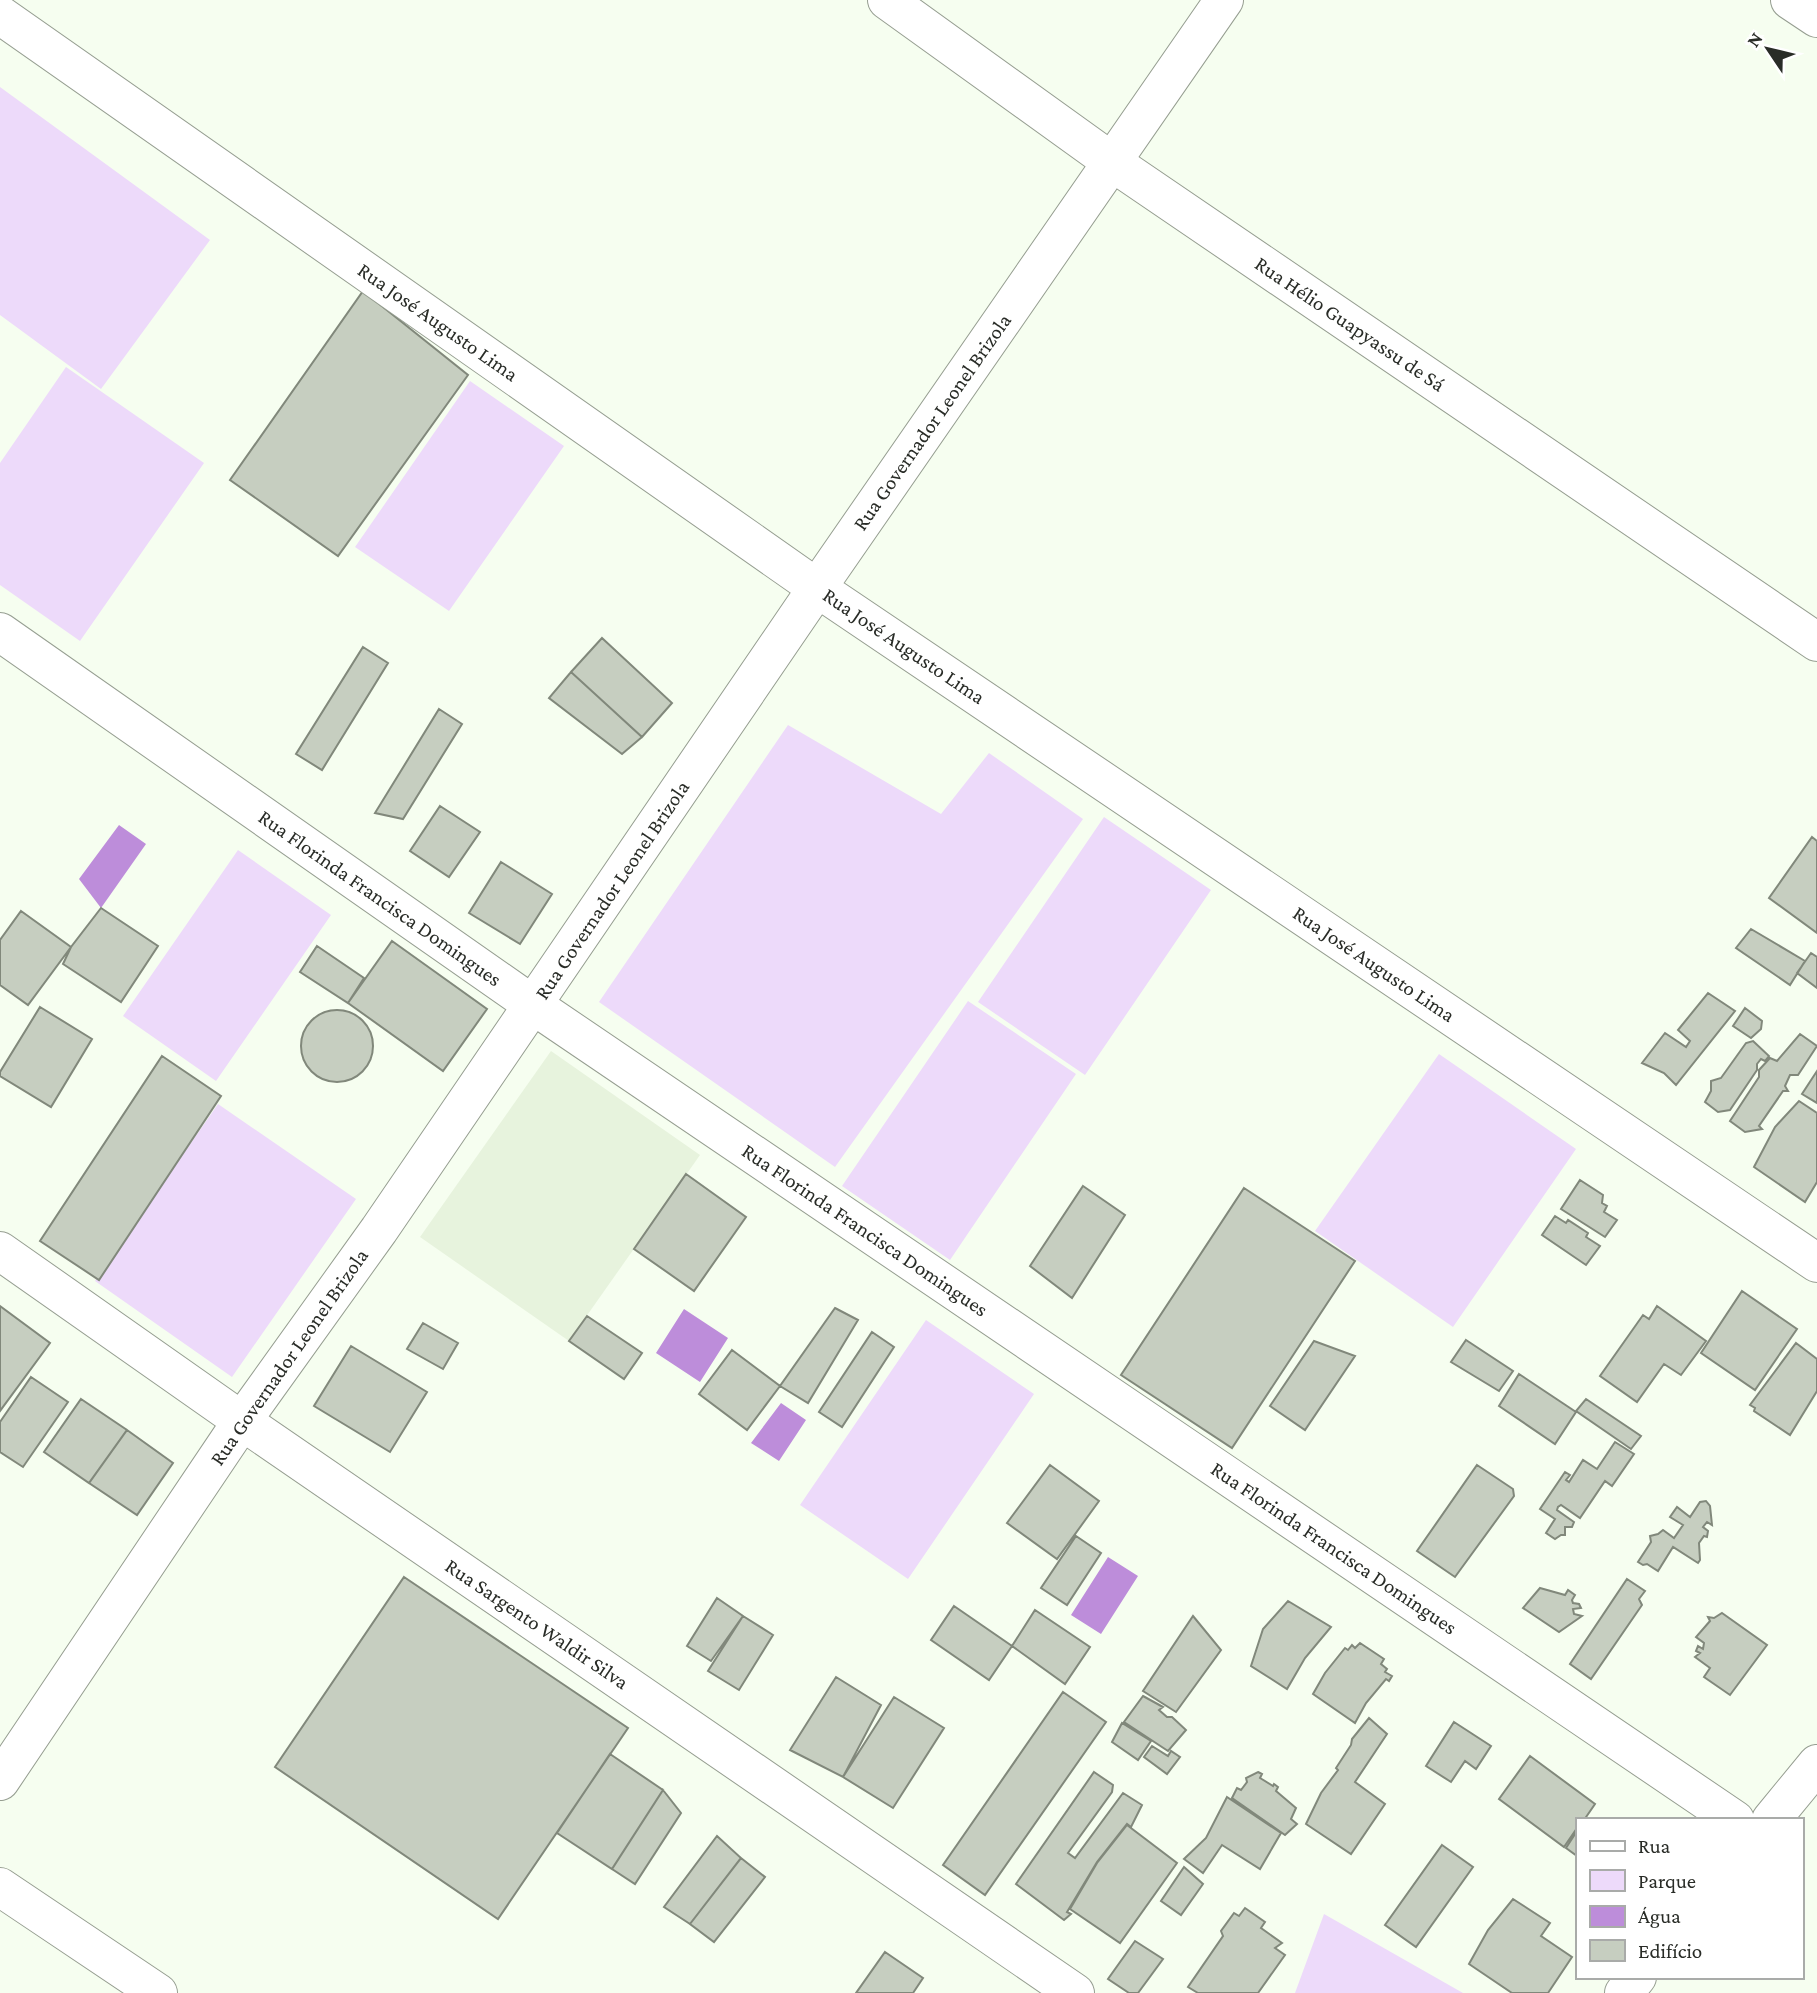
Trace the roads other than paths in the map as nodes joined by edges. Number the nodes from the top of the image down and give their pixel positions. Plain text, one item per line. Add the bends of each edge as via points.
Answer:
1 (887, 0) edge
2 (1224, 0) edge
3 (1790, 0) edge
4 (0, 15) edge
5 (1817, 18) edge
6 (1112, 162) junction
7 (817, 587) junction
8 (0, 632) edge
9 (1817, 642) edge
10 (533, 1005) junction
11 (0, 1251) edge
12 (1817, 1264) edge
13 (242, 1421) junction
14 (1817, 1764) edge
15 (0, 1781) edge
16 (1732, 1818) edge
17 (1773, 1818) edge
18 (0, 1887) edge
19 (1635, 1979) edge
20 (158, 1993) edge
21 (1075, 1993) edge
22 (1624, 1993) edge

1 - 6 street, Rua Hélio Guapyassu de Sá
2 - 6 street, Rua Governador Leonel Brizola
3 - 5 street
4 - 7 street, Rua José Augusto Lima
6 - 7 street, Rua Governador Leonel Brizola
6 - 9 street, Rua Hélio Guapyassu de Sá
7 - 10 street, Rua Governador Leonel Brizola
7 - 12 street, Rua José Augusto Lima
8 - 10 street, Rua Florinda Francisca Domingues
10 - 13 street, Rua Governador Leonel Brizola
10 - 16 street, Rua Florinda Francisca Domingues
11 - 13 street, Rua Sargento Waldir Silva
13 - 15 street, Rua Governador Leonel Brizola
13 - 21 street, Rua Sargento Waldir Silva
14 - 17 street
18 - 20 street
19 - 22 street

